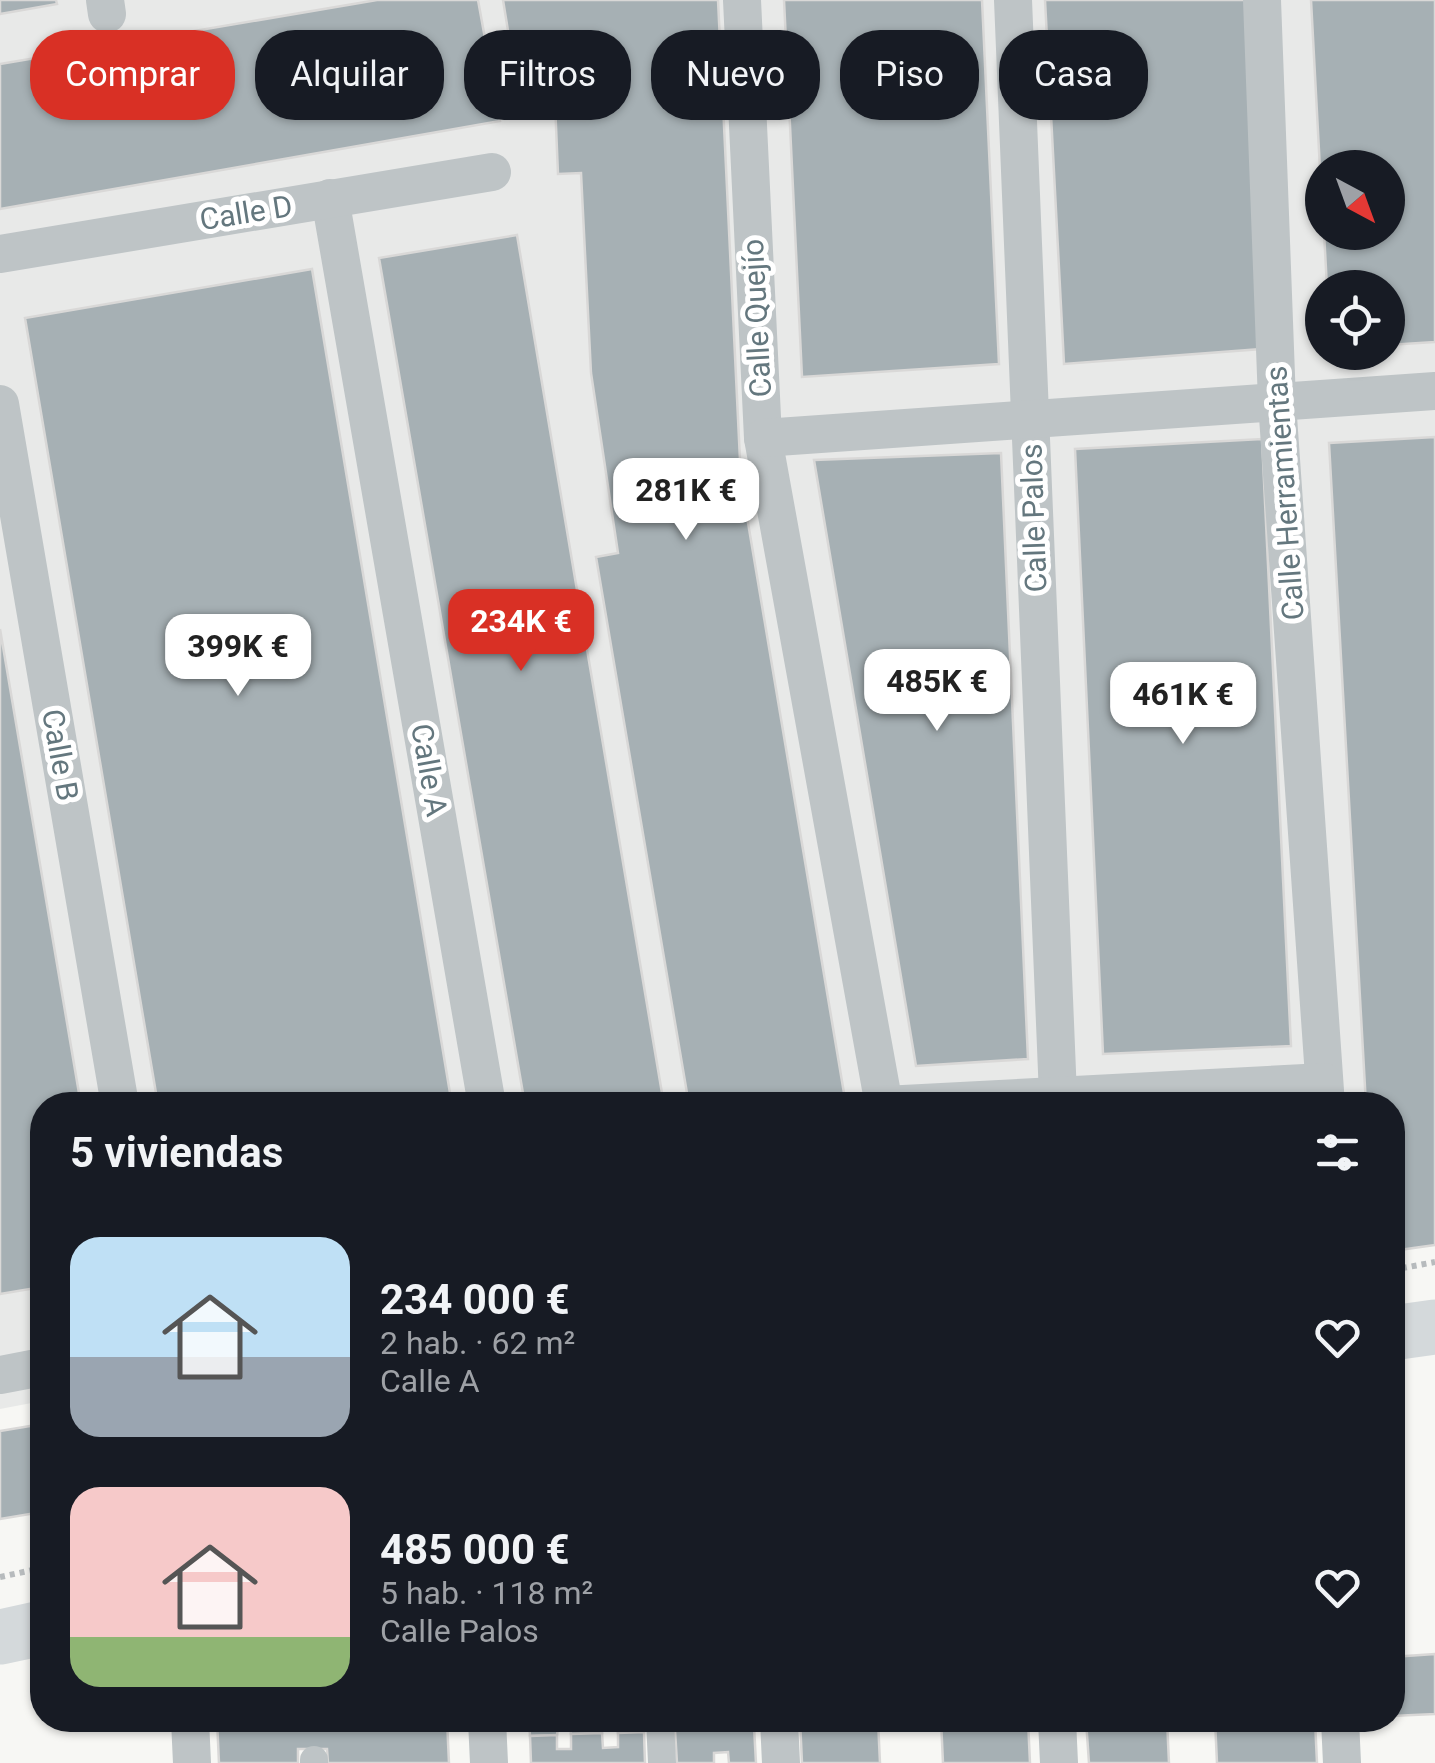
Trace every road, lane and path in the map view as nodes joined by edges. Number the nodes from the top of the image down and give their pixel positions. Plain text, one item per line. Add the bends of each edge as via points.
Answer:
1 (742, 0) edge
2 (1013, 0) edge
3 (1262, 0) edge
4 (492, 172) dead end
5 (330, 198) junction
6 (0, 254) edge
7 (1435, 391) edge
8 (1278, 402) junction
9 (0, 404) edge
10 (1030, 420) junction
11 (763, 438) junction
12 (118, 1092) edge
13 (485, 1092) edge
14 (882, 1092) edge
15 (1058, 1092) edge
16 (1325, 1092) edge
17 (1435, 1262) edge
18 (1405, 1268) edge
19 (1435, 1327) edge
20 (1405, 1331) edge
21 (30, 1369) edge
22 (0, 1375) edge
23 (30, 1571) edge
24 (0, 1577) edge
25 (30, 1631) edge
26 (0, 1637) edge
27 (191, 1732) edge
28 (488, 1732) edge
29 (661, 1732) edge
30 (780, 1732) edge
31 (1057, 1732) edge
32 (1341, 1732) edge
33 (192, 1763) edge
34 (489, 1763) edge
35 (662, 1763) edge
36 (781, 1763) edge
37 (1059, 1763) edge
38 (1342, 1763) edge

1 - 11 street, Calle Quejío
2 - 10 street, Calle Palos
3 - 8 street, Calle Herramientas
4 - 5 street, Calle D
5 - 6 street, Calle D
5 - 13 street, Calle A
7 - 8 street
8 - 10 street
8 - 16 street, Calle Herramientas
9 - 12 street, Calle B
10 - 11 street
10 - 15 street, Calle Palos
11 - 14 street, Calle Quejío
17 - 18 path
19 - 20 main road
21 - 22 street
23 - 24 path
25 - 26 main road
27 - 33 street
28 - 34 street
29 - 35 street
30 - 36 street
31 - 37 street
32 - 38 street

